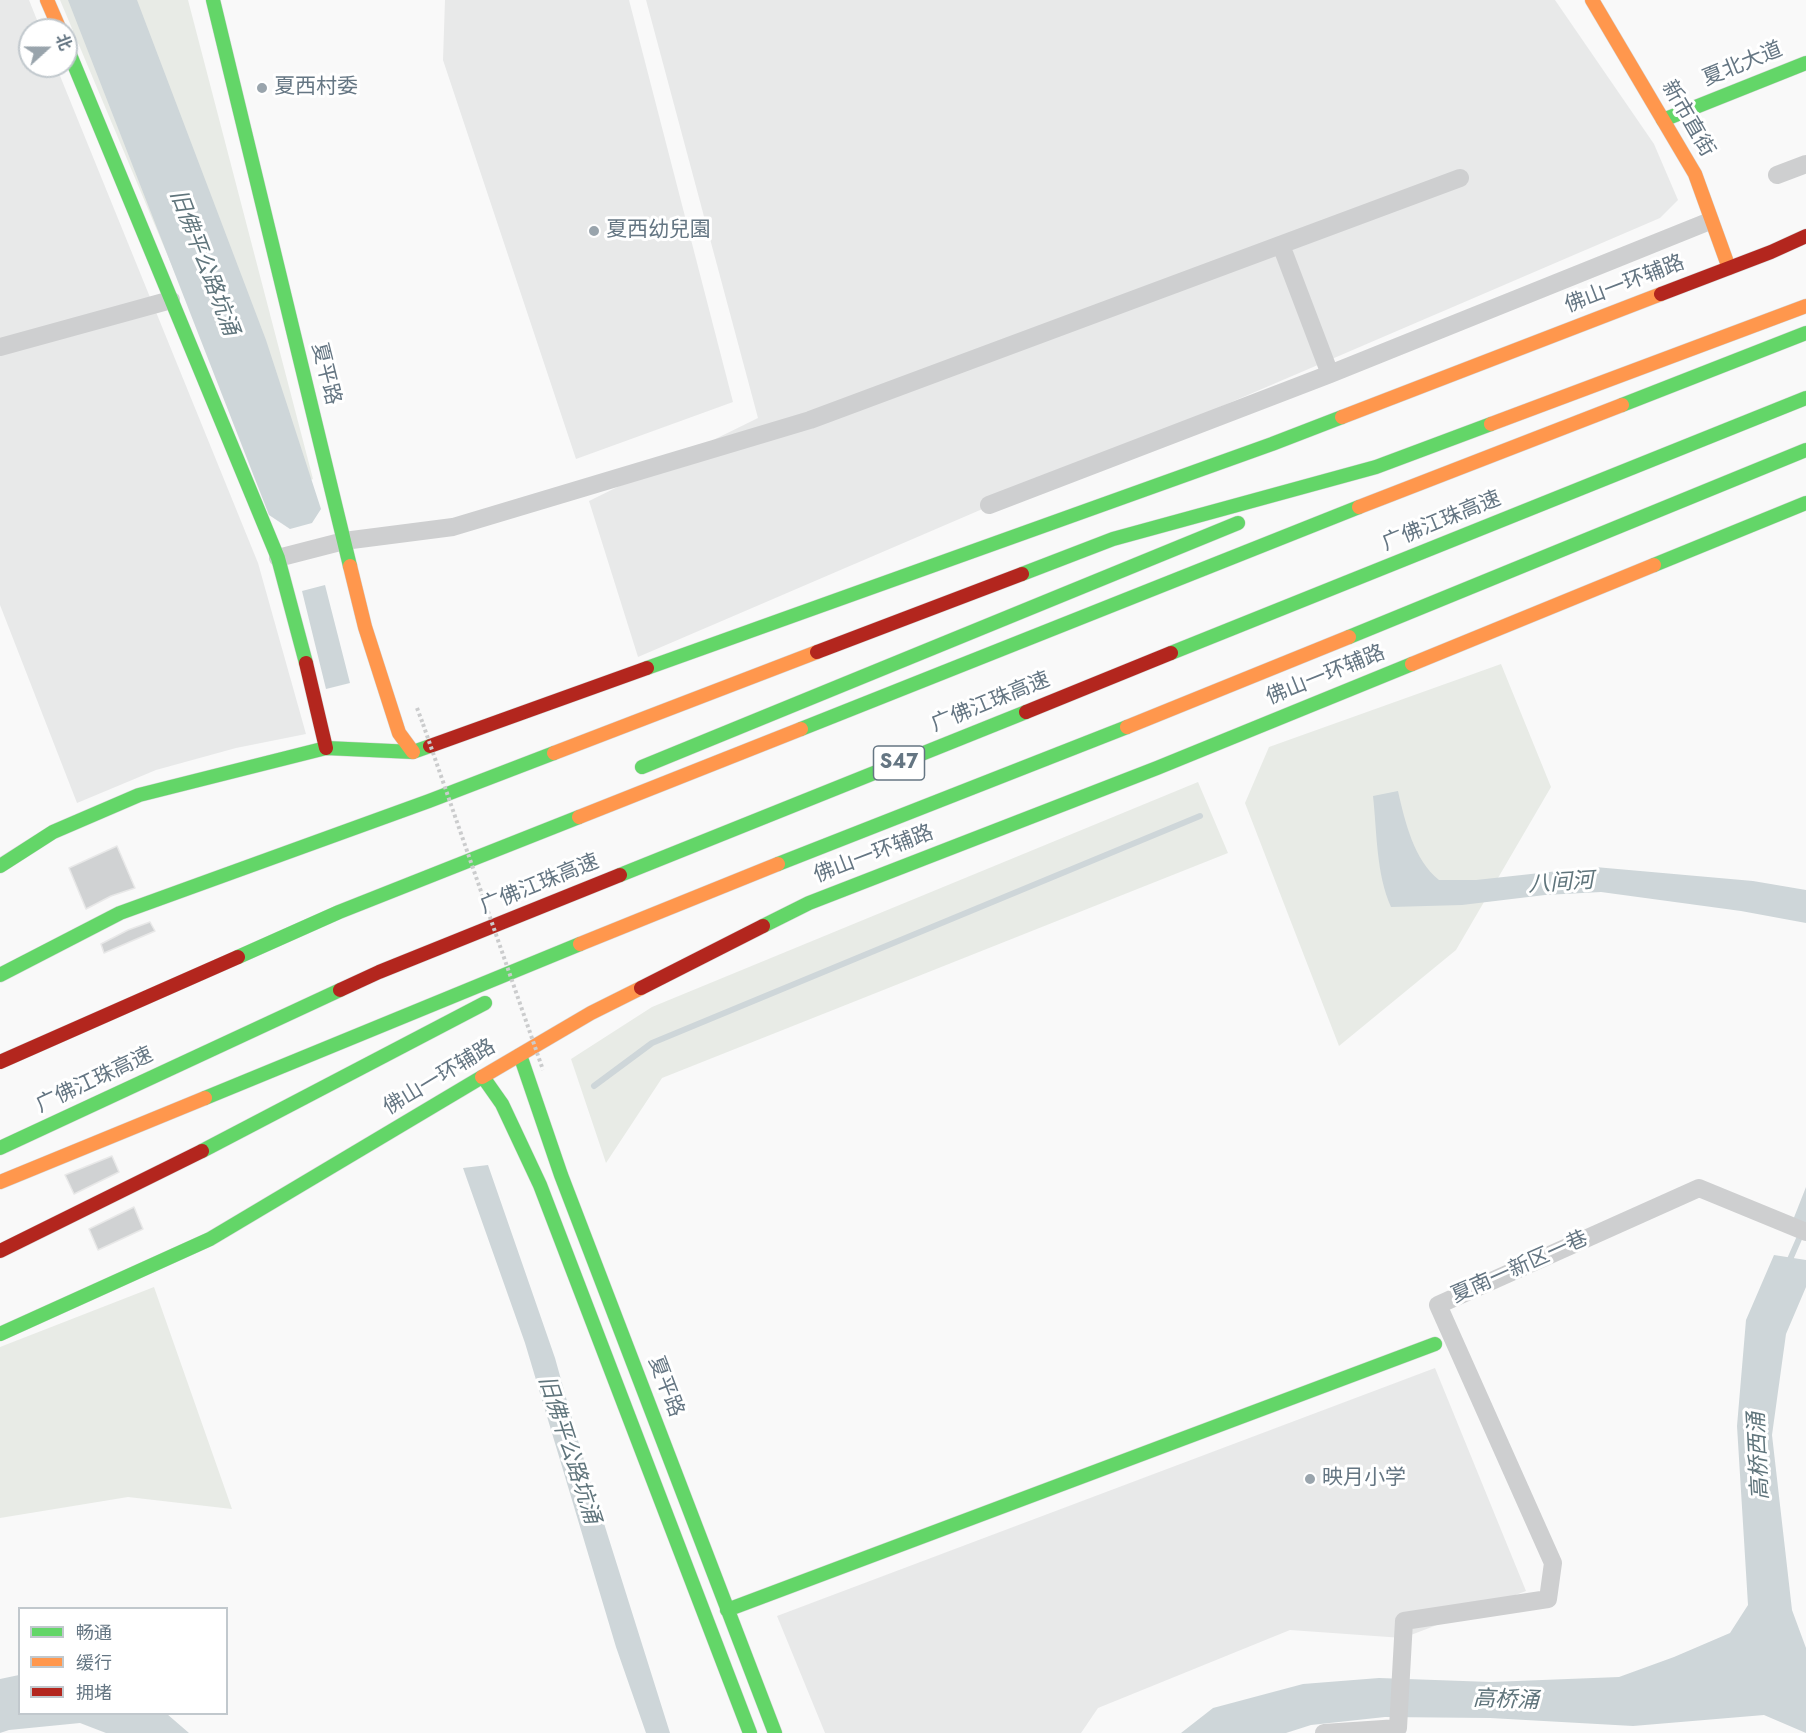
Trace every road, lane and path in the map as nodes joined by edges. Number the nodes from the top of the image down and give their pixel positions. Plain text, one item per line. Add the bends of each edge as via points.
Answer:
1 (48, 0) edge
2 (213, 0) edge
3 (1592, 0) edge
4 (55, 18) edge
5 (1806, 63) edge
6 (78, 74) edge
7 (1663, 120) junction
8 (1806, 164) edge
9 (1777, 175) dead end
10 (1460, 178) dead end
11 (1710, 221) junction
12 (1806, 236) edge
13 (1281, 245) junction
14 (1729, 268) junction
15 (171, 300) junction
16 (1806, 306) edge
17 (1806, 333) edge
18 (0, 347) edge
19 (1330, 374) junction
20 (1806, 398) edge
21 (1806, 450) edge
22 (1376, 466) junction
23 (1806, 503) edge
24 (989, 505) dead end
25 (344, 542) junction
26 (278, 558) junction
27 (423, 724) dead end
28 (326, 748) junction
29 (413, 752) junction
30 (626, 773) dead end
31 (490, 838) dead end
32 (0, 866) edge
33 (412, 882) junction
34 (662, 910) junction
35 (0, 975) edge
36 (527, 981) dead end
37 (496, 998) dead end
38 (520, 1055) junction
39 (0, 1062) edge
40 (543, 1070) dead end
41 (483, 1077) junction
42 (0, 1148) edge
43 (0, 1182) edge
44 (1801, 1230) edge
45 (0, 1251) edge
46 (0, 1334) edge
47 (1435, 1344) dead end
48 (728, 1610) junction
49 (750, 1733) edge
50 (774, 1733) edge
51 (1324, 1733) edge

1 - 4 main road
2 - 25 main road, 夏平路
3 - 7 main road, 新市直街
5 - 7 main road, 夏北大道
6 - 15 main road
7 - 11 main road, 新市直街 via 1695,174
8 - 9 street
10 - 13 street
11 - 14 main road, 新市直街
11 - 19 street
12 - 14 main road, 佛山一环辅路
13 - 19 street
13 - 25 street via 810,420 453,527
14 - 29 main road, 佛山一环辅路 via 1272,444
15 - 18 street
15 - 26 main road
16 - 22 main road
17 - 33 main road, 广佛江珠高速
19 - 24 street
20 - 42 main road, 广佛江珠高速 / S47 via 380,972
21 - 34 main road via 1210,694
22 - 30 main road
22 - 35 main road via 1113,539 429,801 120,913
23 - 38 main road, 佛山一环辅路 via 1156,768 809,903 591,1013
25 - 26 street
25 - 29 main road, 夏平路 via 365,627 399,733
26 - 28 main road
27 - 40 path, bridge
28 - 29 main road, 佛山一环辅路
28 - 32 main road, 佛山一环辅路 via 139,795 53,832
31 - 33 main road
33 - 39 main road, 广佛江珠高速
34 - 36 main road
34 - 43 main road
37 - 45 main road via 99,1204
38 - 41 main road, 佛山一环辅路
38 - 48 main road, 夏平路 via 561,1175
41 - 46 main road, 佛山一环辅路 via 210,1239
41 - 49 main road via 502,1104 540,1185
44 - 51 street, 夏南一新区一巷 via 1699,1188 1438,1305 1553,1563 1548,1599 1404,1621 1398,1728
47 - 48 main road
48 - 50 main road, 夏平路

